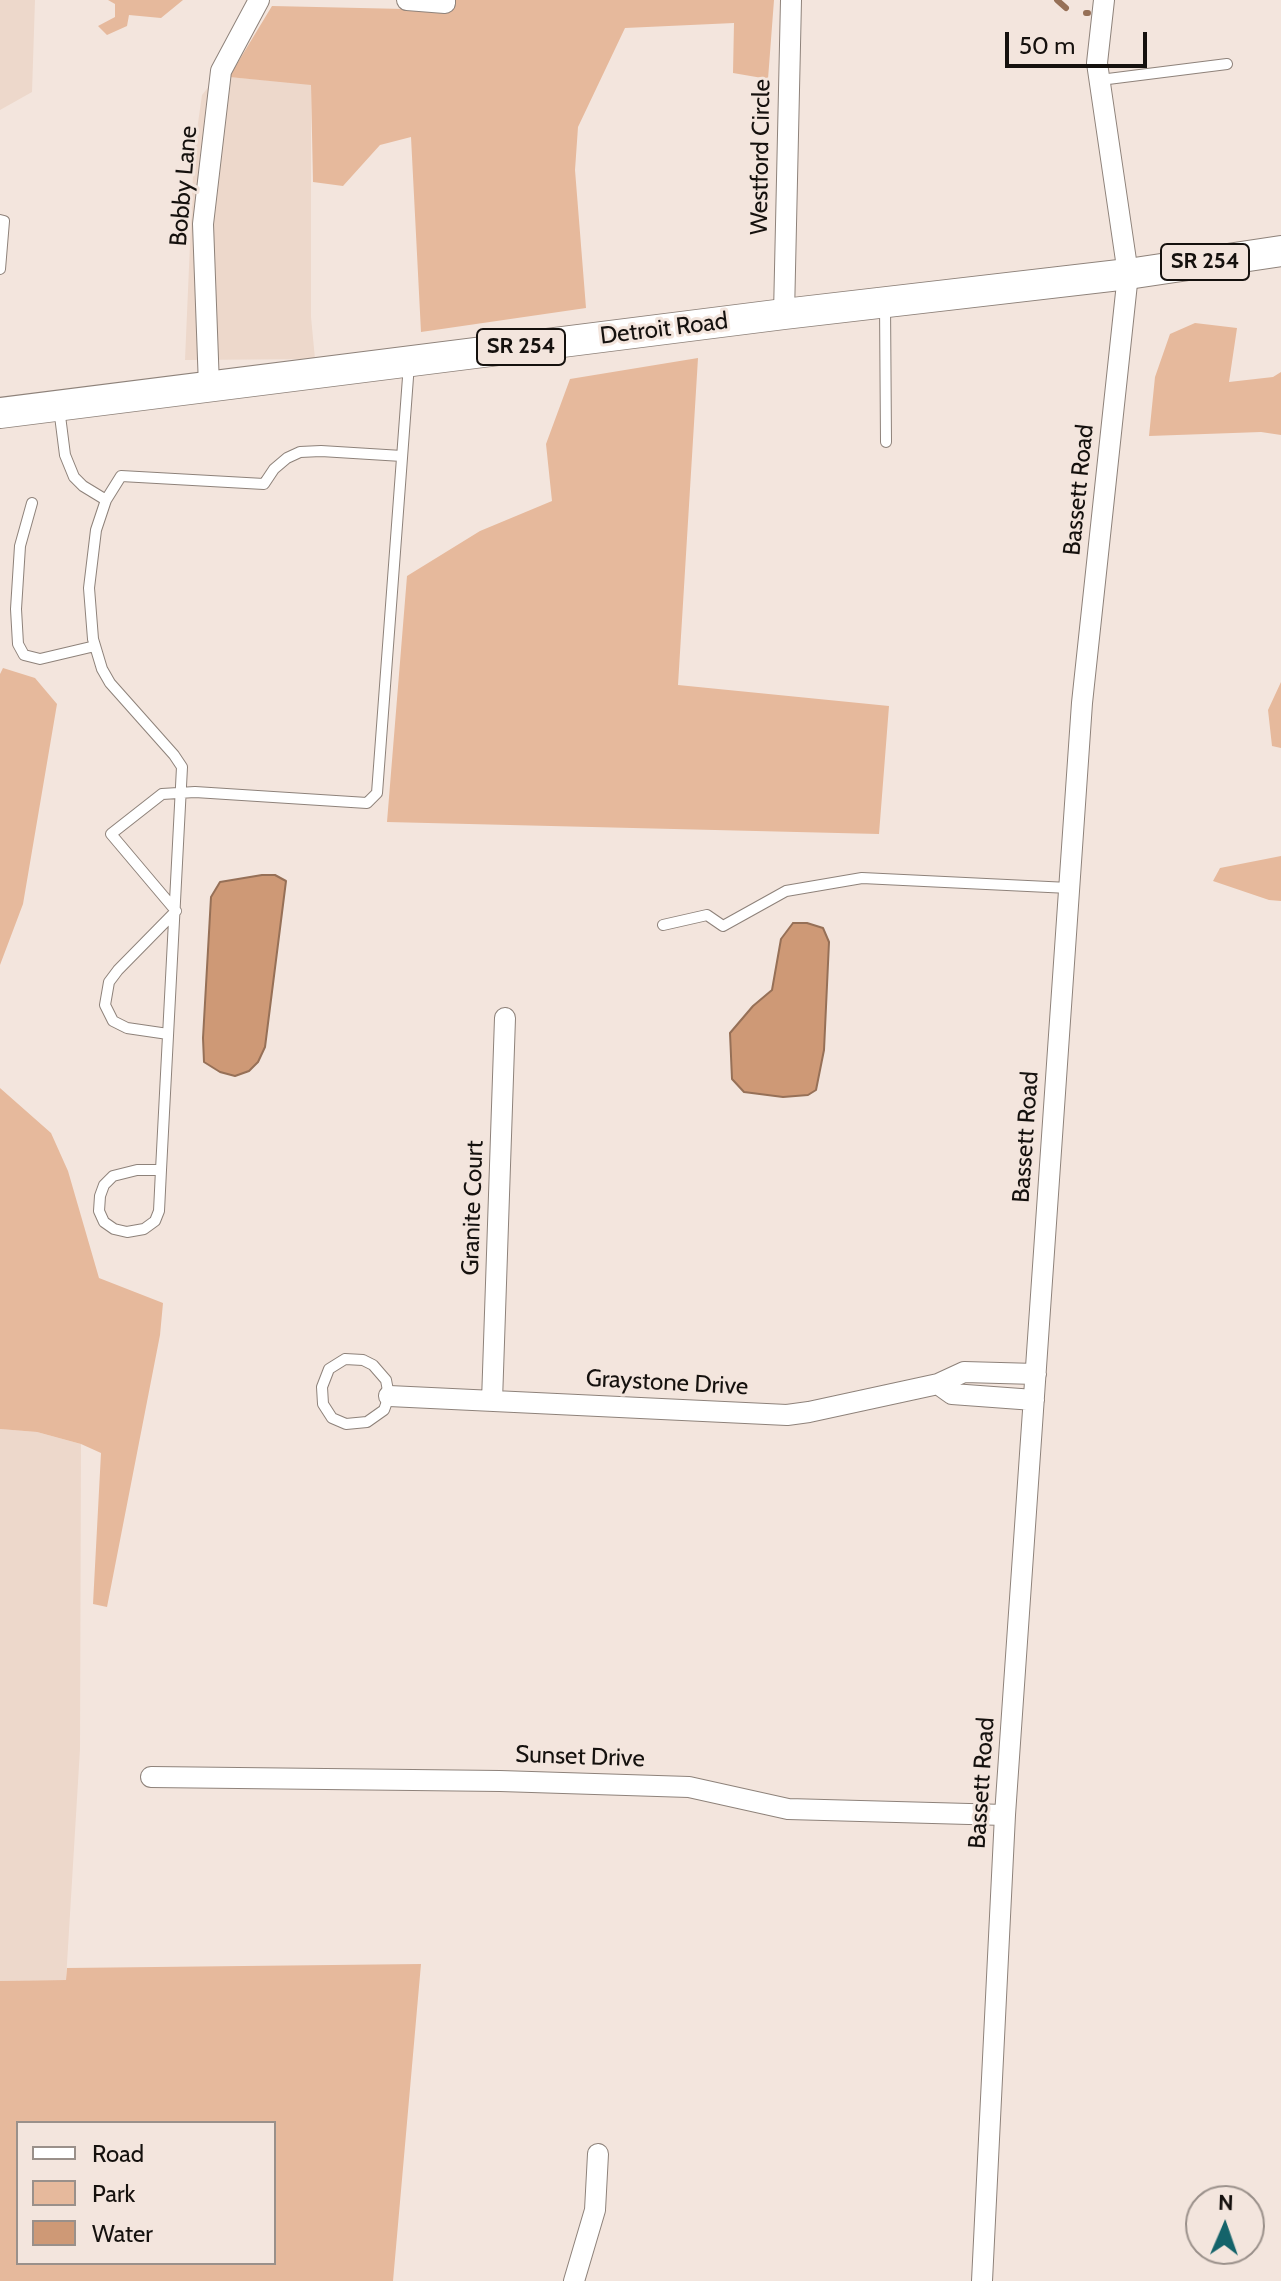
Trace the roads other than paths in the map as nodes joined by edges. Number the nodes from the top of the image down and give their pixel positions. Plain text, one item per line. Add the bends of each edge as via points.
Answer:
1 (259, 0) edge
2 (407, 0) edge
3 (445, 0) edge
4 (791, 0) edge
5 (1104, 0) edge
6 (1227, 64) dead end
7 (1100, 80) junction
8 (0, 220) edge
9 (1281, 251) edge
10 (0, 269) edge
11 (1128, 274) junction
12 (885, 302) junction
13 (784, 314) junction
14 (409, 362) junction
15 (209, 386) junction
16 (59, 406) junction
17 (0, 413) edge
18 (886, 442) dead end
19 (402, 456) junction
20 (106, 500) junction
21 (32, 503) dead end
22 (95, 646) junction
23 (182, 792) junction
24 (1069, 888) junction
25 (176, 911) junction
26 (663, 925) dead end
27 (505, 1018) dead end
28 (168, 1034) junction
29 (161, 1170) junction
30 (1036, 1374) junction
31 (938, 1384) junction
32 (389, 1396) junction
33 (1034, 1400) junction
34 (492, 1401) junction
35 (151, 1777) dead end
36 (1005, 1815) junction
37 (598, 2154) dead end
38 (574, 2281) edge
39 (982, 2281) edge

1 - 15 street, Bobby Lane via 221,71 203,224
2 - 3 street
4 - 13 street, Westford Circle
5 - 7 street, Bassett Road
6 - 7 lane
7 - 11 street, Bassett Road
8 - 10 lane
9 - 11 main road, Detroit Road / SR 254
11 - 12 main road, Detroit Road / SR 254
11 - 24 street, Bassett Road via 1082,703
12 - 13 main road, Detroit Road / SR 254
12 - 18 lane
13 - 14 main road, Detroit Road / SR 254
14 - 15 main road, Detroit Road / SR 254
14 - 19 lane
15 - 16 main road, Detroit Road / SR 254
16 - 17 main road, Detroit Road / SR 254
16 - 20 lane via 65,455 74,477
19 - 20 lane via 300,452 274,469 264,484 121,476
19 - 23 lane via 377,793 367,803
20 - 22 lane via 96,530 89,588
21 - 22 lane via 20,546 18,644 24,655 40,659
22 - 23 lane via 110,683 182,767
23 - 25 lane
23 - 25 lane via 162,794 111,834
24 - 26 lane via 862,878 786,891 723,926 707,915
24 - 30 street, Bassett Road
25 - 28 lane
25 - 28 lane via 118,970 109,982 105,1005 113,1021 127,1028
27 - 34 street, Granite Court
28 - 29 lane
29 - 29 lane via 113,1176 100,1196 104,1222 127,1232 155,1221
30 - 31 street, Graystone Drive via 964,1372
30 - 33 street, Bassett Road
31 - 33 street, Graystone Drive via 952,1394
31 - 34 street, Graystone Drive via 787,1415
32 - 32 lane via 386,1380 363,1360 345,1359 329,1369 322,1387 323,1404 332,1418 346,1424 367,1422 384,1410
32 - 34 street, Graystone Drive
33 - 36 street, Bassett Road
35 - 36 street, Sunset Drive via 689,1787 788,1809
36 - 39 street, Bassett Road
37 - 38 street via 595,2210

